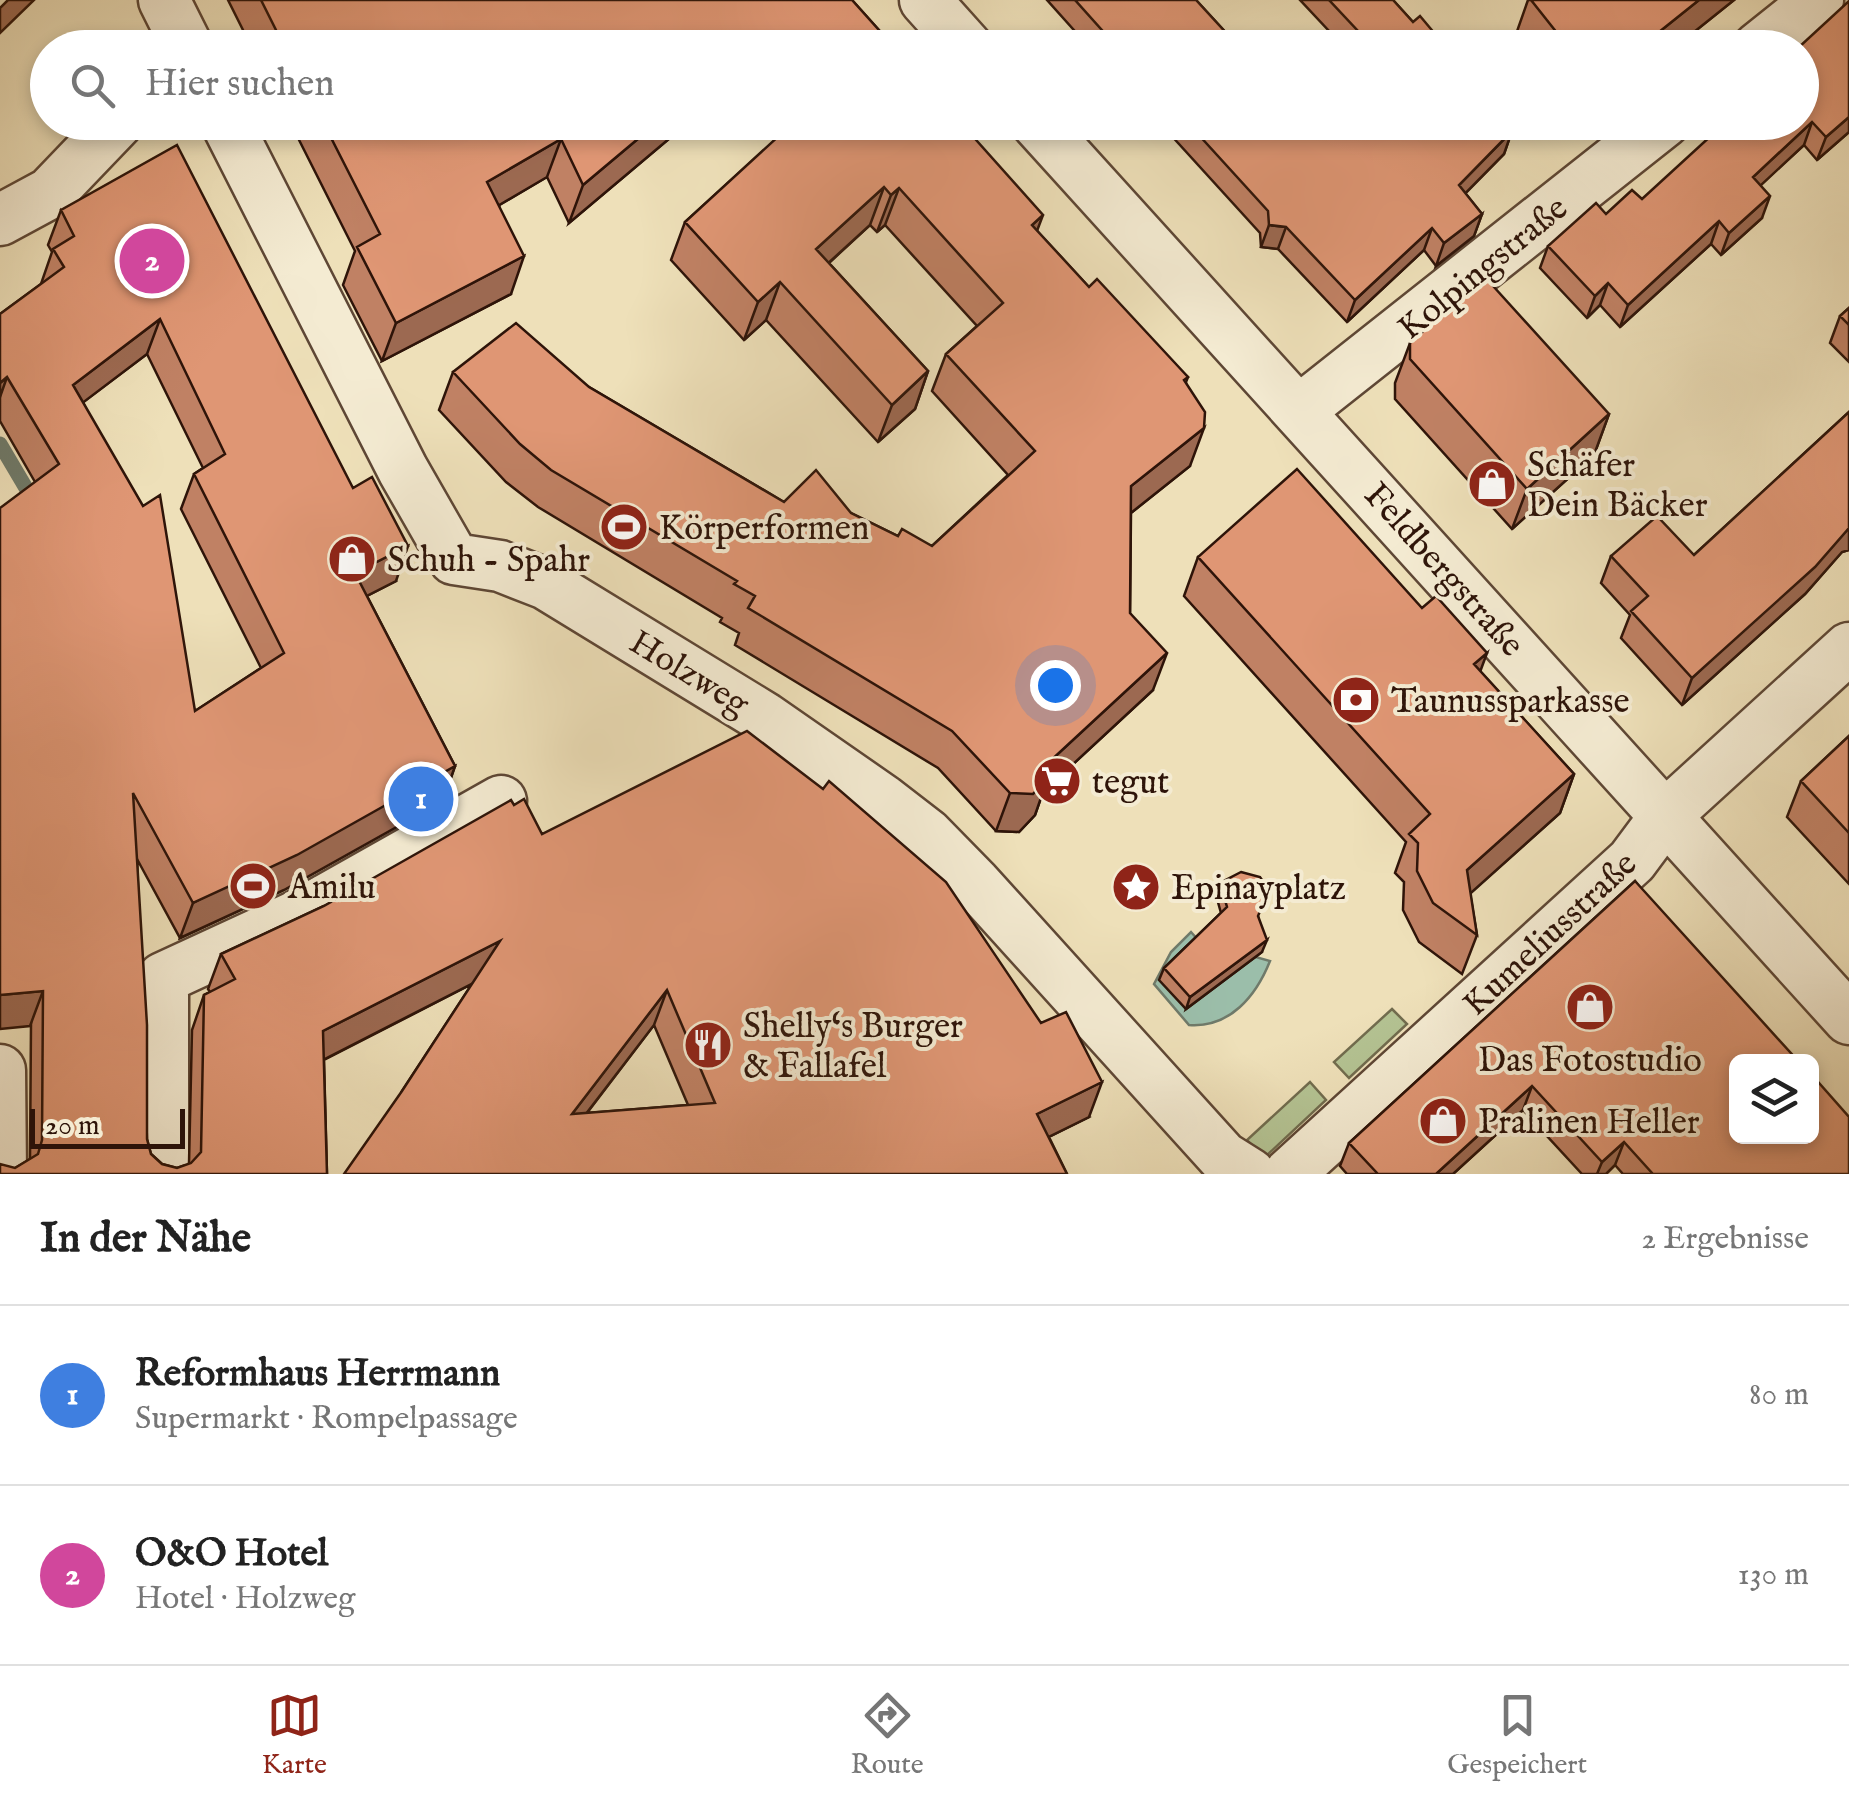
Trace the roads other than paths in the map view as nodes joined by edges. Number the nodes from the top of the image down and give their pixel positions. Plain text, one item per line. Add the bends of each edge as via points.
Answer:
1 (164, 0) edge
2 (925, 0) edge
3 (1818, 0) edge
4 (179, 30) edge
5 (952, 30) edge
6 (1780, 30) edge
7 (101, 140) edge
8 (235, 140) edge
9 (1052, 140) edge
10 (1641, 140) edge
11 (0, 220) edge
12 (1300, 410) junction
13 (1849, 648) edge
14 (501, 800) edge
15 (1666, 814) junction
16 (1849, 1019) edge
17 (0, 1070) edge
18 (1, 1174) edge
19 (163, 1174) edge
20 (1250, 1174) edge
21 (1289, 1174) edge

1 - 4 street
2 - 5 street
3 - 6 street
7 - 11 street via 50,192
8 - 20 street, Holzweg via 454,560 500,566 546,584 765,718 927,834 1223,1157
9 - 12 street, Feldbergstraße
10 - 12 street, Kolpingstraße
12 - 15 street, Feldbergstraße
13 - 15 street, Kumeliusstraße
14 - 19 street via 296,916 163,978
15 - 16 street, Feldbergstraße
15 - 21 street, Kumeliusstraße via 1632,861
17 - 18 street

